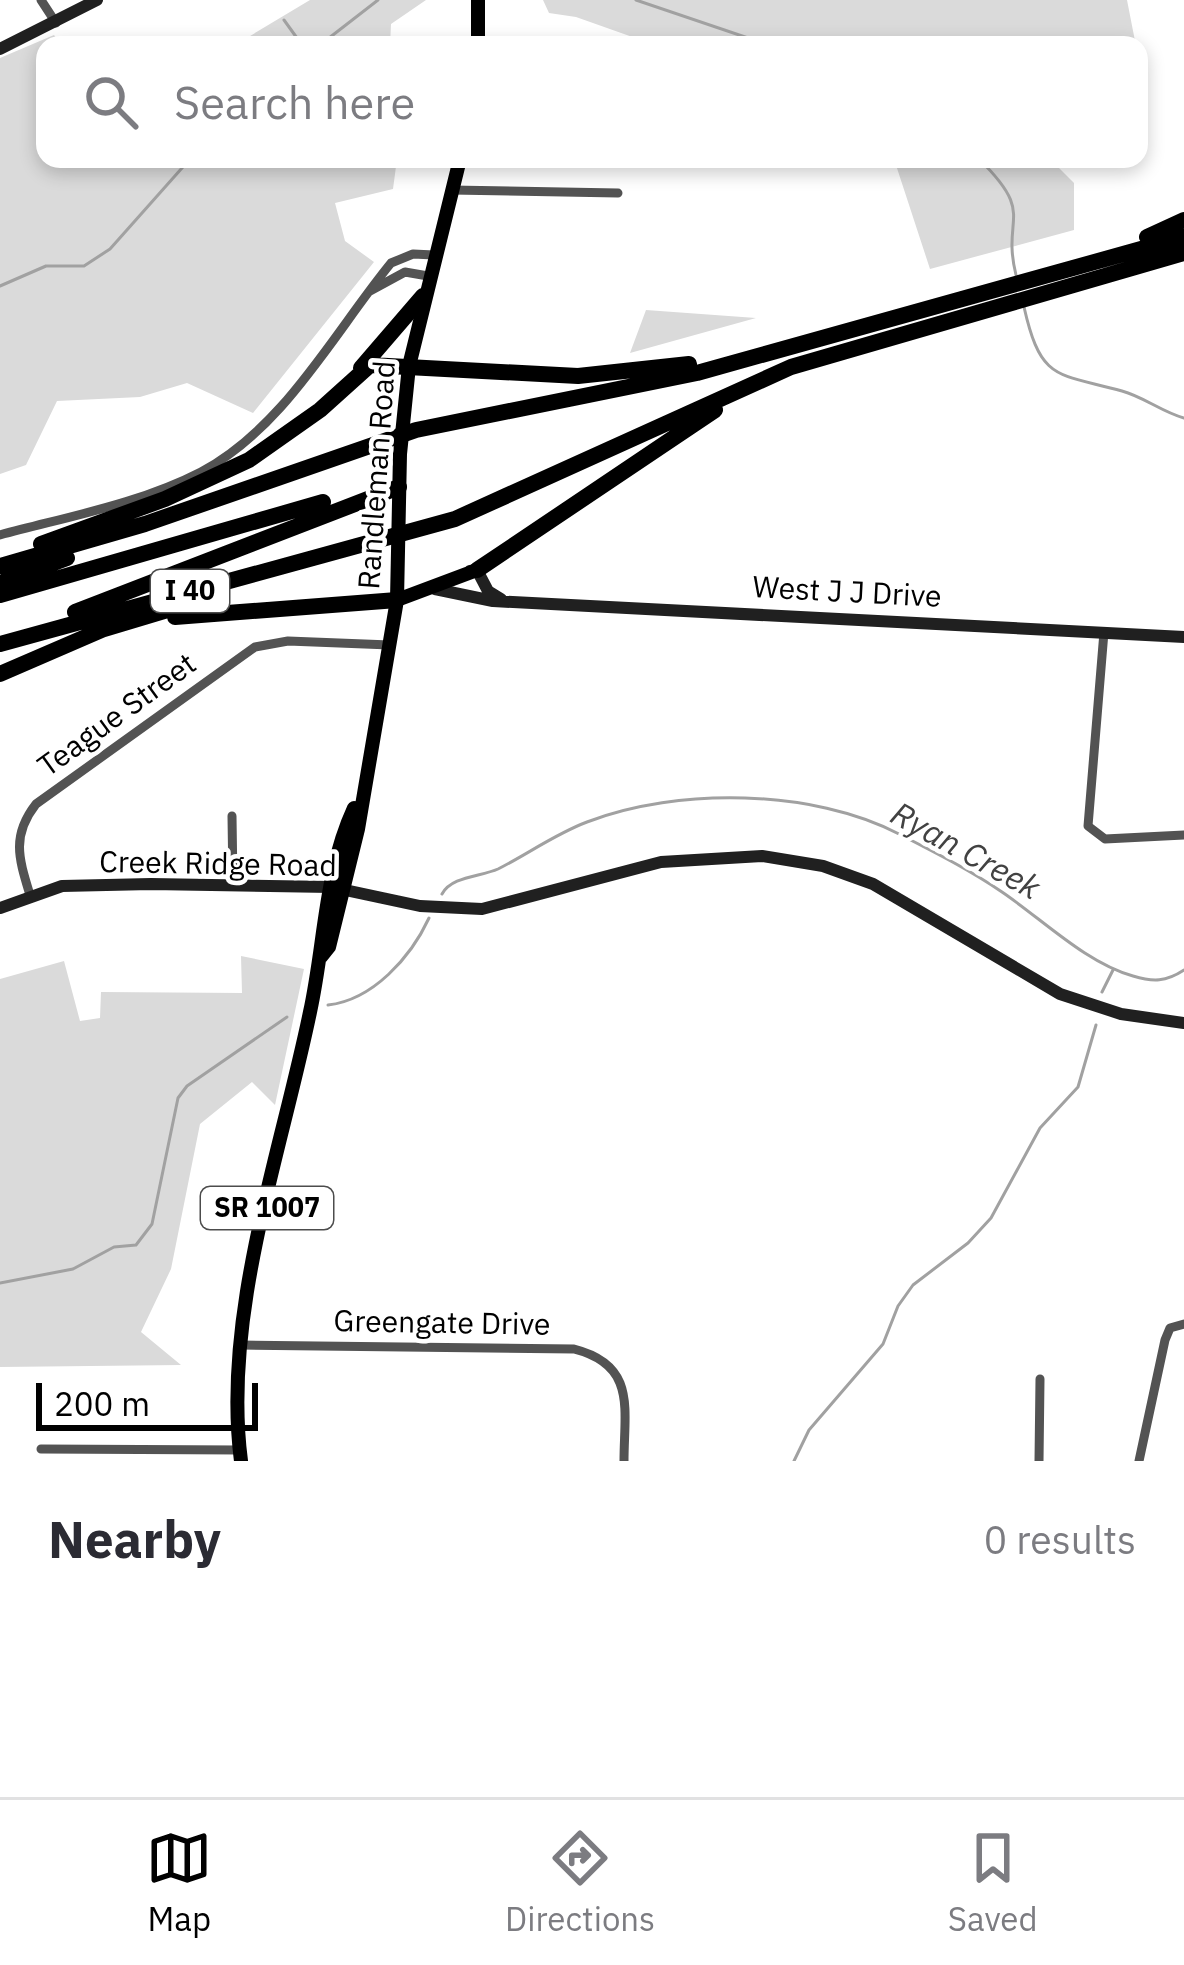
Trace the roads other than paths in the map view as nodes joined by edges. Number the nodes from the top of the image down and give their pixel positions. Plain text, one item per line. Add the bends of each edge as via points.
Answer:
1 (40, 0) edge
2 (97, 0) edge
3 (478, 0) edge
4 (56, 23) junction
5 (478, 36) edge
6 (0, 49) edge
7 (457, 168) edge
8 (451, 190) junction
9 (617, 193) dead end
10 (1184, 220) edge
11 (1184, 237) edge
12 (434, 254) junction
13 (1184, 254) edge
14 (1119, 264) junction
15 (1184, 267) edge
16 (428, 276) junction
17 (370, 291) junction
18 (423, 296) junction
19 (1001, 296) junction
20 (765, 354) junction
21 (410, 366) junction
22 (356, 372) junction
23 (742, 386) junction
24 (399, 487) junction
25 (145, 524) junction
26 (0, 536) edge
27 (380, 541) junction
28 (0, 562) edge
29 (477, 570) junction
30 (0, 584) edge
31 (435, 589) junction
32 (0, 595) edge
33 (397, 596) junction
34 (508, 601) junction
35 (104, 629) junction
36 (1104, 632) junction
37 (1184, 637) edge
38 (0, 640) edge
39 (390, 645) junction
40 (0, 674) edge
41 (232, 816) dead end
42 (1184, 835) edge
43 (233, 885) junction
44 (336, 888) junction
45 (30, 895) junction
46 (0, 908) edge
47 (1184, 1023) edge
48 (1184, 1324) edge
49 (240, 1345) junction
50 (1040, 1379) dead end
51 (41, 1449) dead end
52 (241, 1456) edge
53 (624, 1461) edge
54 (1039, 1461) edge
55 (1138, 1461) edge

1 - 4 street
2 - 4 main road
3 - 5 main road
4 - 6 main road
7 - 8 main road, Randleman Road
8 - 9 street
8 - 12 main road, Randleman Road
10 - 14 highway via 1133,242
11 - 14 highway, I 40
12 - 16 main road, Randleman Road
12 - 17 street via 397,259
13 - 14 highway, I 40
14 - 15 highway
14 - 19 highway, I 40
16 - 17 street via 405,272
16 - 18 main road, Randleman Road
17 - 26 street via 272,415 231,452 134,498
18 - 21 main road, Randleman Road
18 - 22 highway
19 - 20 highway, I 40
19 - 23 highway, I 40
20 - 21 highway via 578,376
20 - 25 highway, I 40 via 416,430
21 - 22 highway
21 - 24 main road, Randleman Road
22 - 28 highway via 320,410 249,460
23 - 27 highway, I 40 via 513,496
23 - 29 highway
24 - 32 highway
24 - 33 main road, Randleman Road / SR 1007
24 - 38 highway
25 - 28 highway, I 40
25 - 30 highway
27 - 35 highway via 356,555
27 - 38 highway, I 40
29 - 31 main road, West J J Drive
29 - 33 main road
29 - 34 main road via 491,594
31 - 33 main road, West J J Drive
31 - 34 main road, West J J Drive
33 - 35 highway
33 - 39 main road, Randleman Road / SR 1007
34 - 36 main road, West J J Drive
35 - 40 highway
36 - 37 main road, West J J Drive
36 - 42 street via 1089,806 1094,835
39 - 44 main road, Randleman Road / SR 1007
39 - 45 street, Teague Street via 271,642 230,663 36,804 17,848
41 - 43 street
43 - 44 main road, Creek Ridge Road
43 - 45 main road, Creek Ridge Road via 97,884
44 - 47 main road, Creek Ridge Road via 482,909 679,858 783,858 890,892 1060,994
44 - 49 main road, Randleman Road / SR 1007
45 - 46 main road, Creek Ridge Road
48 - 55 street via 1165,1340
49 - 52 main road, Randleman Road / SR 1007
49 - 53 street, Greengate Drive via 596,1355 624,1389
50 - 54 street
51 - 52 street

